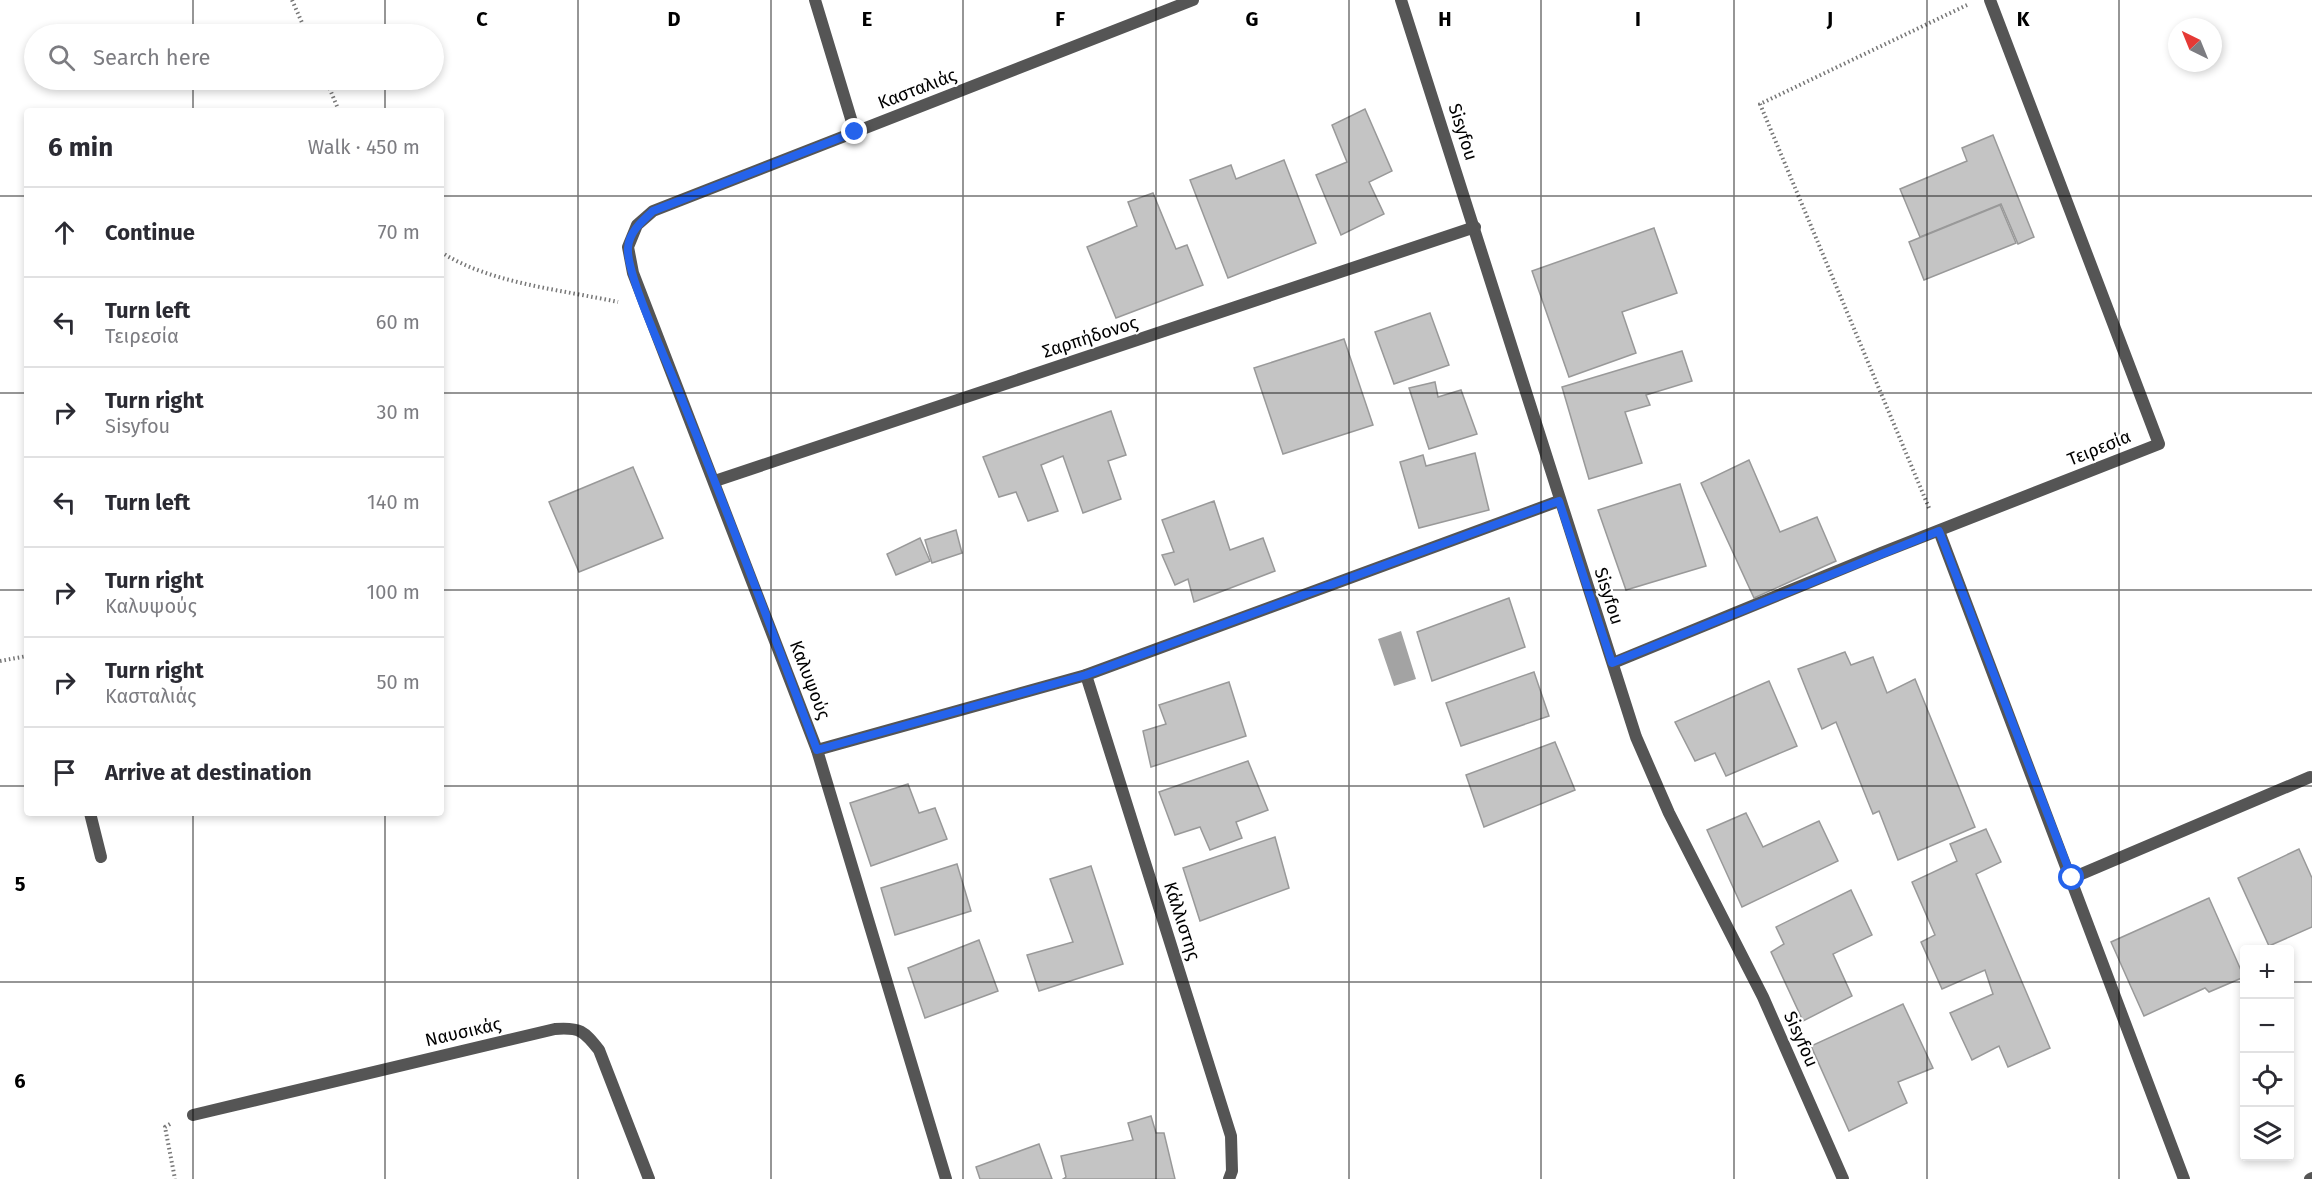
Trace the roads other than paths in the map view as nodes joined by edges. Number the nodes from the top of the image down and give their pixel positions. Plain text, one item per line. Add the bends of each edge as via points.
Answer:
1 (815, 0) edge
2 (1193, 0) edge
3 (1401, 0) edge
4 (1990, 0) edge
5 (855, 132) junction
6 (1475, 227) junction
7 (633, 273) joint
8 (715, 482) junction
9 (1559, 501) junction
10 (1939, 531) junction
11 (1612, 663) junction
12 (1086, 675) junction
13 (817, 750) junction
14 (2310, 777) dead end
15 (91, 816) edge
16 (101, 857) dead end
17 (2072, 878) junction
18 (193, 1115) road end
19 (649, 1179) edge
20 (946, 1179) edge
21 (1229, 1179) edge
22 (1843, 1179) edge
23 (2184, 1179) edge

1 - 5 street
2 - 5 street, Κασταλιάς
3 - 6 street, Sisyfou
4 - 10 street, Τειρεσία via 2159,444
5 - 7 street, Κασταλιάς via 653,211 637,225 628,247
6 - 8 street, Σαρπήδονος
6 - 9 street, Sisyfou
7 - 8 street, Καλυψούς
8 - 13 street, Καλυψούς
9 - 11 street, Sisyfou
9 - 12 street
10 - 11 street, Τειρεσία
10 - 17 street
11 - 22 street, Sisyfou via 1636,736 1669,813 1763,997
12 - 13 street
12 - 21 street, Κάλλιστης via 1231,1136
13 - 20 street, Καλυψούς
14 - 17 street
15 - 16 street
17 - 23 street
18 - 19 street, Ναυσικάς via 555,1029 574,1028 587,1035 598,1050

